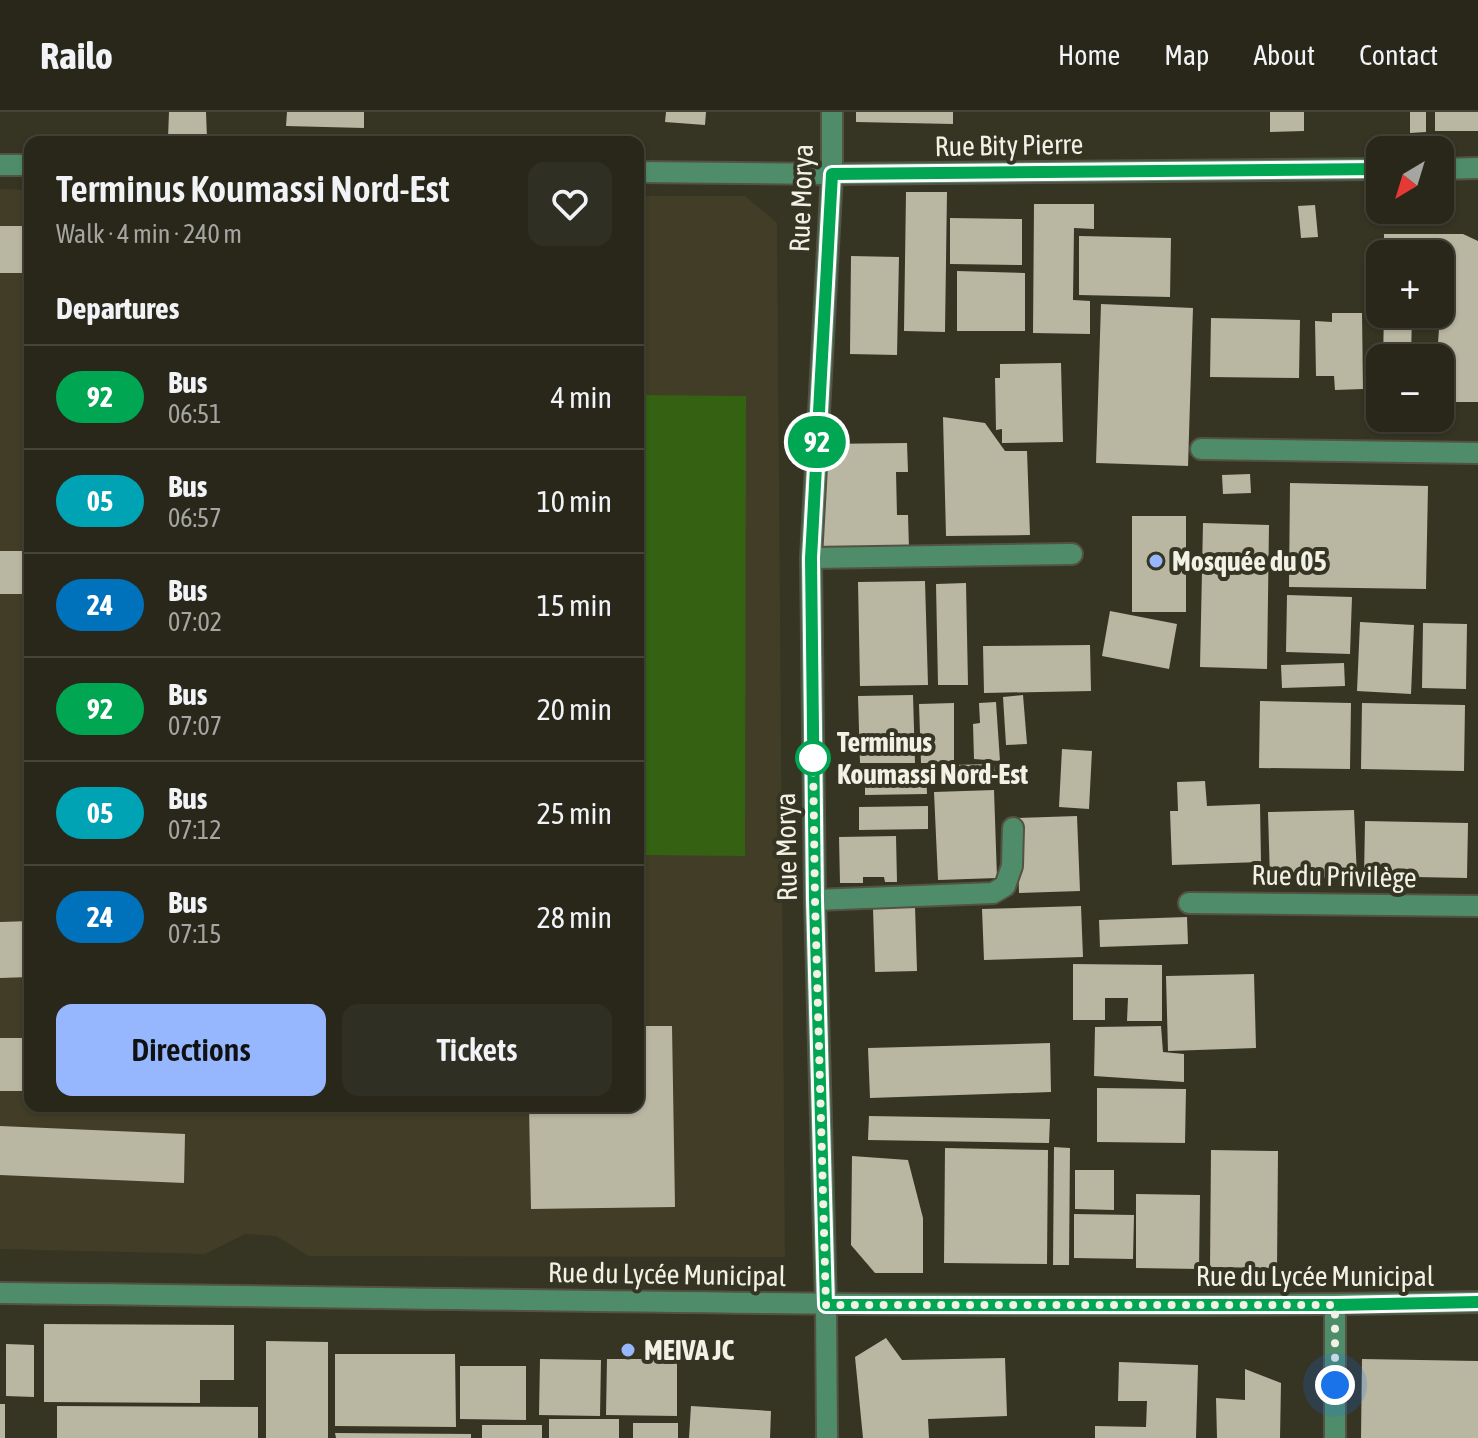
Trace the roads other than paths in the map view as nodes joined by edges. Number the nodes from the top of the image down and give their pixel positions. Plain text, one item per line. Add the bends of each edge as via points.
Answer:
1 (832, 112) edge
2 (0, 165) edge
3 (24, 165) edge
4 (1478, 168) edge
5 (1366, 169) edge
6 (1454, 169) edge
7 (644, 172) edge
8 (832, 174) junction
9 (1201, 449) dead end
10 (1478, 453) edge
11 (1072, 554) dead end
12 (811, 558) junction
13 (1013, 828) dead end
14 (815, 900) junction
15 (1189, 903) dead end
16 (1478, 906) edge
17 (0, 1293) edge
18 (1478, 1302) edge
19 (826, 1305) junction
20 (1335, 1305) junction
21 (827, 1438) edge
22 (1335, 1438) edge

1 - 8 street, Rue Morya
2 - 3 street
4 - 6 street
5 - 8 street, Rue Bity Pierre
7 - 8 street, Rue Bity Pierre
8 - 12 street, Rue Morya
9 - 10 street
11 - 12 street
12 - 14 street, Rue Morya
13 - 14 street via 1012,866 1005,886 993,893
14 - 19 street, Rue Morya
15 - 16 street, Rue du Privilège
17 - 19 street, Rue du Lycée Municipal
18 - 20 street, Rue du Lycée Municipal
19 - 20 street, Rue du Lycée Municipal
19 - 21 street, Rue Morya
20 - 22 street

